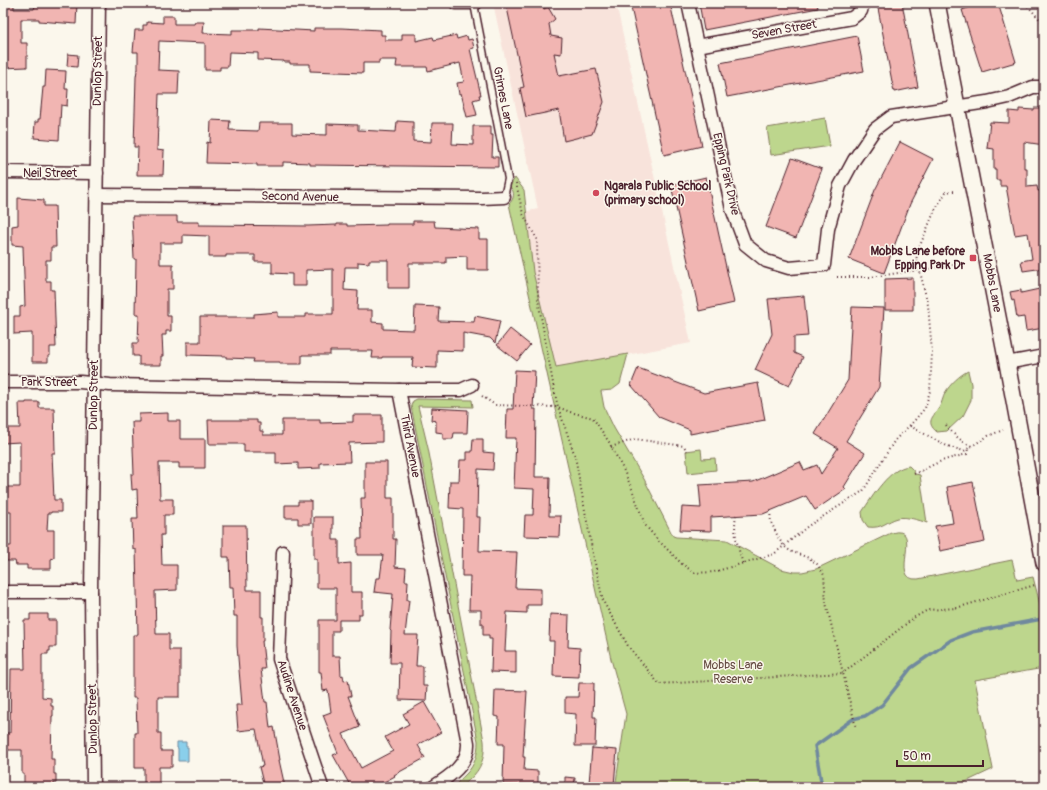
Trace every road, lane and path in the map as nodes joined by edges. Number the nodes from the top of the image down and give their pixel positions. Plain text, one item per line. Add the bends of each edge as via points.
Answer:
1 (99, 3) edge
2 (456, 3) edge
3 (476, 3) edge
4 (688, 3) edge
5 (863, 3) edge
6 (937, 3) edge
7 (1025, 3) edge
8 (1044, 24) edge
9 (697, 46) junction
10 (1044, 87) edge
11 (957, 107) junction
12 (3, 172) edge
13 (97, 173) junction
14 (515, 178) dead end
15 (954, 191) dead end
16 (97, 194) junction
17 (504, 197) joint
18 (967, 263) dead end
19 (920, 271) junction
20 (837, 277) dead end
21 (1044, 356) edge
22 (1007, 363) junction
23 (3, 382) edge
24 (94, 384) junction
25 (472, 385) dead end
26 (399, 390) junction
27 (482, 396) dead end
28 (558, 407) junction
29 (946, 425) dead end
30 (910, 426) junction
31 (1003, 430) dead end
32 (972, 446) junction
33 (611, 447) junction
34 (968, 448) junction
35 (688, 451) dead end
36 (914, 474) dead end
37 (770, 511) dead end
38 (736, 515) dead end
39 (784, 546) junction
40 (283, 552) dead end
41 (1044, 563) edge
42 (743, 564) junction
43 (1035, 585) dead end
44 (3, 592) edge
45 (91, 592) junction
46 (843, 673) junction
47 (856, 728) dead end
48 (435, 786) edge
49 (94, 787) edge
50 (322, 787) edge

1 - 13 street, Dunlop Street
2 - 3 street
3 - 17 lane, Grimes Lane via 476,16 508,179
4 - 9 street
5 - 9 street, Seven Street via 861,11 852,18
6 - 11 street, Mobbs Lane
7 - 8 path
9 - 11 street, Epping Park Drive via 732,209 745,244 766,261 789,268 824,266 828,230 840,186 875,129 891,116
10 - 11 street via 1033,87 1009,97
11 - 22 street, Mobbs Lane
12 - 13 street, Neil Street
13 - 16 street, Dunlop Street
14 - 28 path via 523,214 537,239 538,300
15 - 19 path via 946,192 935,210 916,255
16 - 17 street, Second Avenue
16 - 24 street, Dunlop Street
18 - 19 path
19 - 20 path via 871,277
19 - 30 path via 928,305 932,352 930,391 925,408
21 - 22 street
22 - 41 street, Mobbs Lane
23 - 24 street, Park Street
24 - 26 street
24 - 45 street, Dunlop Street
25 - 26 street via 461,390
26 - 48 street, Third Avenue via 468,743 468,752 462,764
27 - 28 path via 495,405
28 - 33 path via 593,418
28 - 46 path via 575,456 603,601 628,646 659,684
29 - 32 path via 951,432
30 - 34 path via 954,449 964,451
30 - 39 path via 896,440 863,491 808,526
31 - 32 path
32 - 34 path
33 - 35 path via 635,439 676,444 684,446
33 - 42 path via 632,489 645,525 656,540 682,564 695,573 714,572
34 - 36 path via 966,454 934,464
37 - 39 path via 771,522
38 - 42 path via 734,526
39 - 42 path via 774,554
39 - 46 path via 818,564 824,574 826,603
40 - 50 street, Audine Avenue via 279,658
43 - 46 path via 956,608 928,610 914,617
44 - 45 street
45 - 49 street, Dunlop Street
46 - 47 path

